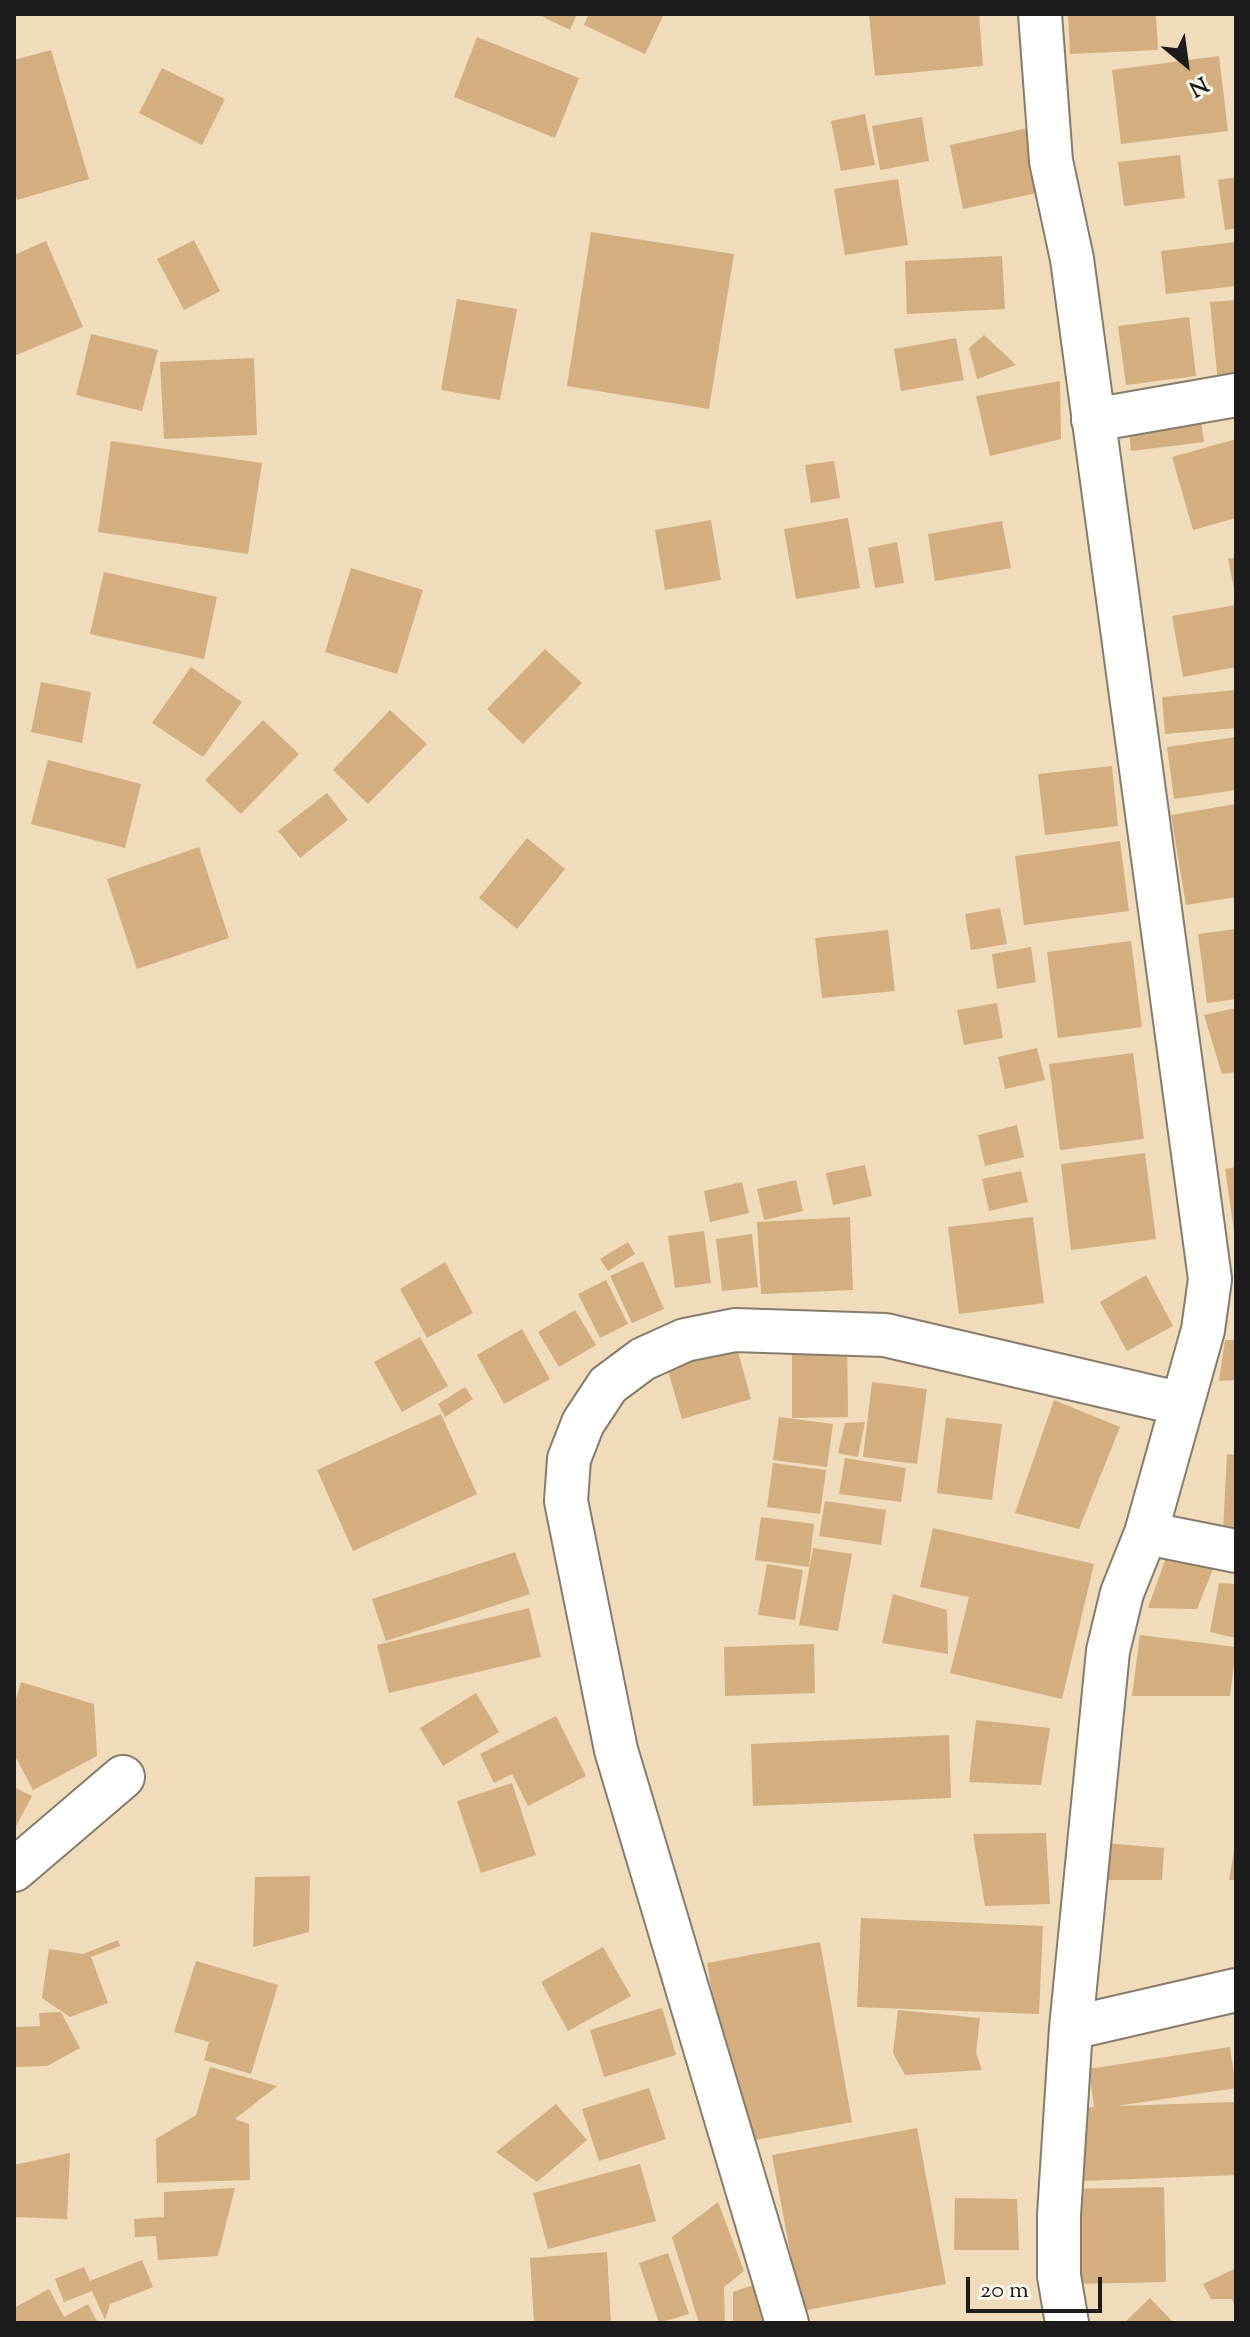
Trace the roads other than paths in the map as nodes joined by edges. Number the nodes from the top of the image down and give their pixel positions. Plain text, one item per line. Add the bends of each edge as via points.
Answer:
1 (1040, 14) edge
2 (1236, 395) edge
3 (1093, 420) junction
4 (1223, 1278) edge
5 (1182, 1404) junction
6 (1146, 1533) junction
7 (1236, 1551) edge
8 (123, 1777) dead end
9 (14, 1870) edge
10 (1236, 1990) edge
11 (1071, 2028) junction
12 (787, 2323) edge
13 (1067, 2323) edge

1 - 3 street via 1051,161 1072,259
2 - 3 street
3 - 4 street
4 - 5 street
5 - 6 street
5 - 12 street via 885,1335 735,1330 685,1340 643,1359 608,1385 583,1423 569,1459 566,1501 616,1750
6 - 7 street
6 - 11 street via 1122,1593 1108,1651
8 - 9 street
10 - 11 street
11 - 13 street via 1059,2215 1059,2276

